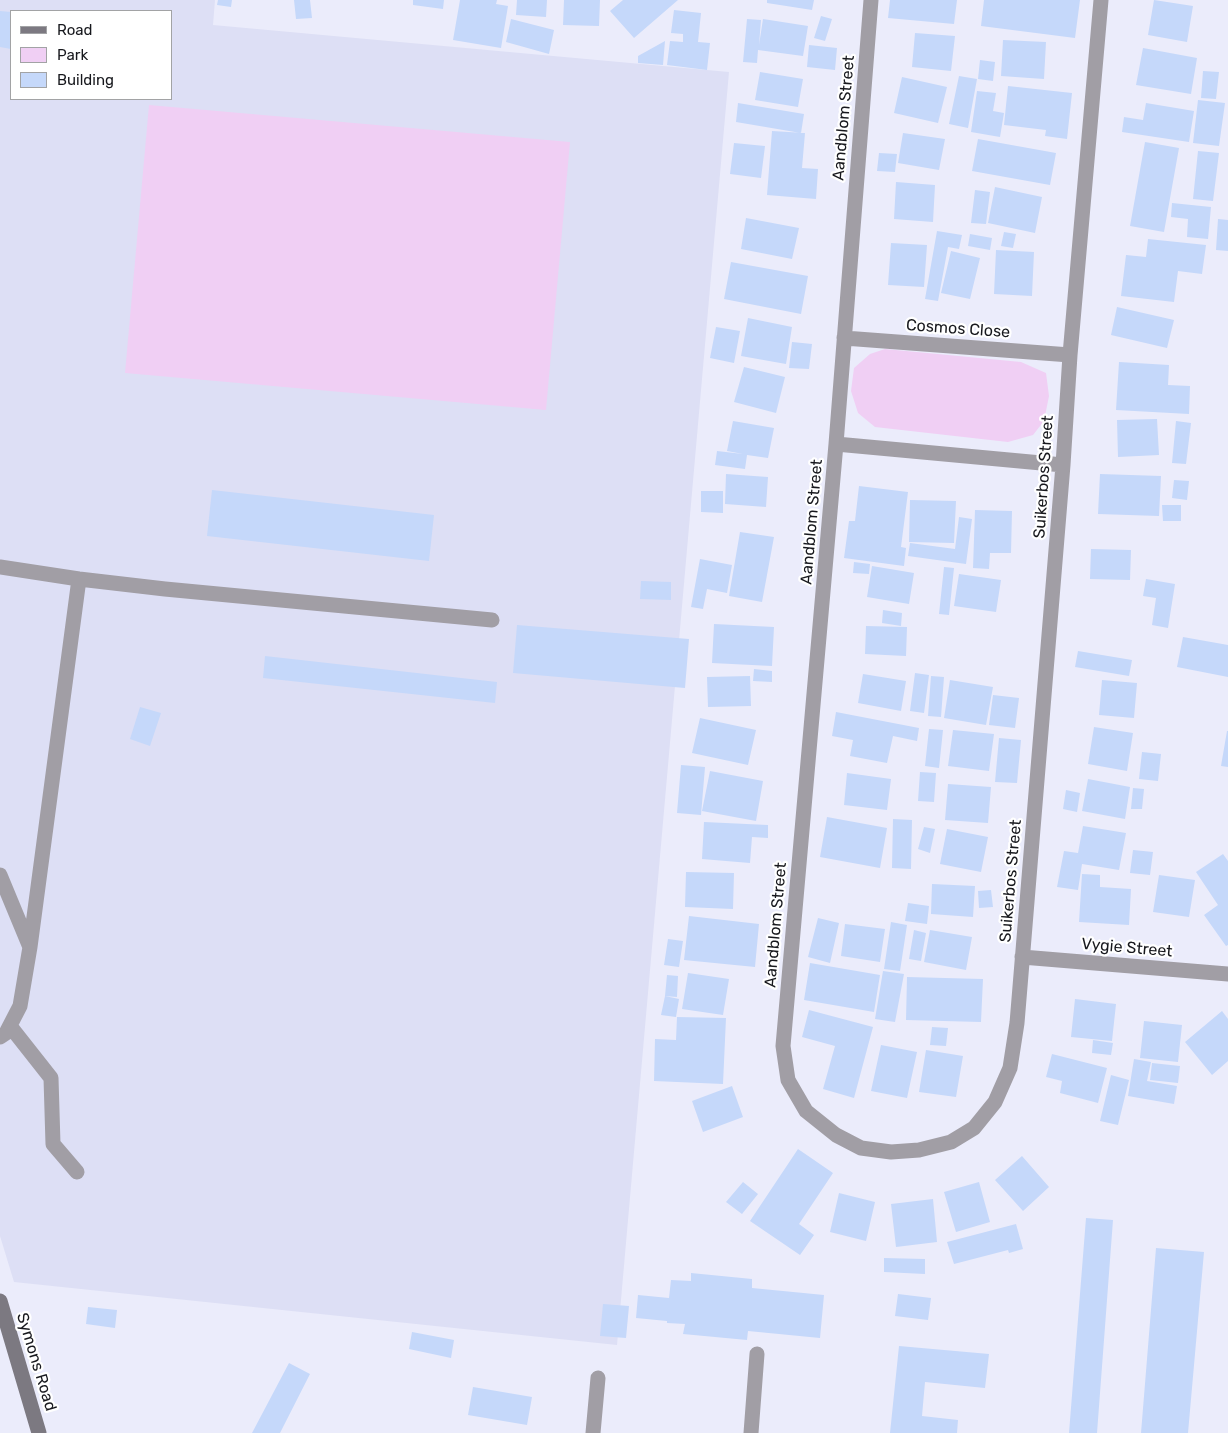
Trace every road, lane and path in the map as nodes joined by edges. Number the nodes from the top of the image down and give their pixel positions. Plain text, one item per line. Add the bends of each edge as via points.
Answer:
1 (871, 0) edge
2 (1101, 0) edge
3 (844, 338) junction
4 (1070, 355) junction
5 (836, 444) junction
6 (1063, 465) junction
7 (0, 567) edge
8 (79, 579) junction
9 (492, 620) dead end
10 (0, 875) edge
11 (30, 947) junction
12 (1022, 957) junction
13 (1228, 974) edge
14 (10, 1026) junction
15 (0, 1037) edge
16 (77, 1172) dead end
17 (0, 1301) edge
18 (2, 1319) edge
19 (757, 1354) dead end
20 (598, 1378) dead end
21 (39, 1433) edge
22 (593, 1433) edge
23 (752, 1433) edge

1 - 3 street, Aandblom Street
2 - 4 street, Suikerbos Street
3 - 4 street, Cosmos Close
3 - 5 street, Aandblom Street
4 - 6 street, Suikerbos Street
5 - 6 street
5 - 12 street, Aandblom Street via 783,1046 788,1080 806,1111 836,1135 861,1148 891,1152 919,1150 951,1142 974,1128 995,1102 1010,1068
6 - 12 street, Suikerbos Street
7 - 8 street
8 - 9 street
8 - 11 street
10 - 11 street
11 - 14 street via 20,1006
12 - 13 street, Vygie Street
14 - 15 street
14 - 16 street via 51,1078 53,1144
17 - 18 main road, Symons Road
18 - 21 main road, Symons Road
19 - 23 street
20 - 22 street

